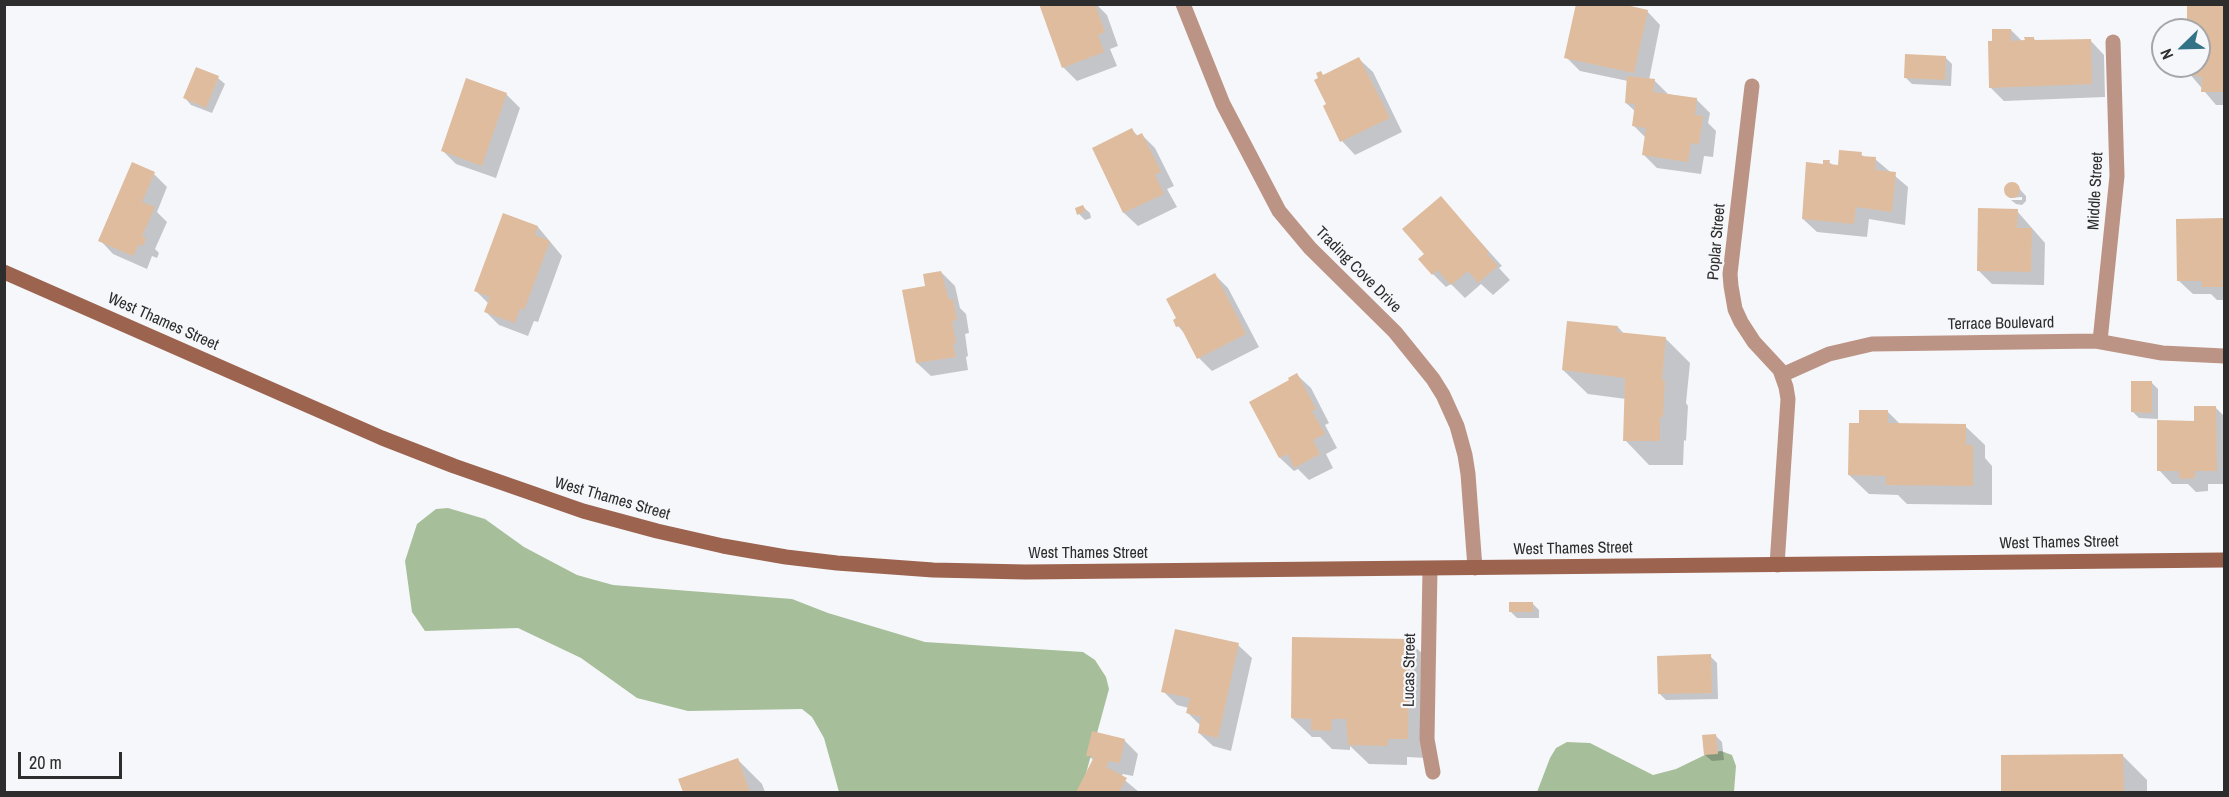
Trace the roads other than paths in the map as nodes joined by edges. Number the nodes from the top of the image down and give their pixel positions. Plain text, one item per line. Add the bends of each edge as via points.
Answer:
1 (1183, 4) edge
2 (2113, 42) dead end
3 (1752, 86) dead end
4 (4, 272) edge
5 (2100, 341) junction
6 (2224, 356) edge
7 (1782, 375) junction
8 (2224, 560) edge
9 (1777, 565) junction
10 (1475, 568) junction
11 (1430, 569) junction
12 (1433, 772) dead end

1 - 10 street, Trading Cove Drive via 1224,104 1279,211 1310,248 1395,332 1443,395 1465,455
2 - 5 street, Middle Street via 2116,176
3 - 7 street, Poplar Street via 1731,286 1741,322
4 - 11 main road, West Thames Street via 454,466 583,511 723,546 837,563 972,572
5 - 6 street, Terrace Boulevard via 2162,353
5 - 7 street, Terrace Boulevard via 1872,344 1829,354
7 - 9 street, Poplar Street via 1788,399
8 - 9 main road, West Thames Street
9 - 10 main road, West Thames Street
10 - 11 main road, West Thames Street
11 - 12 street, Lucas Street via 1427,739

